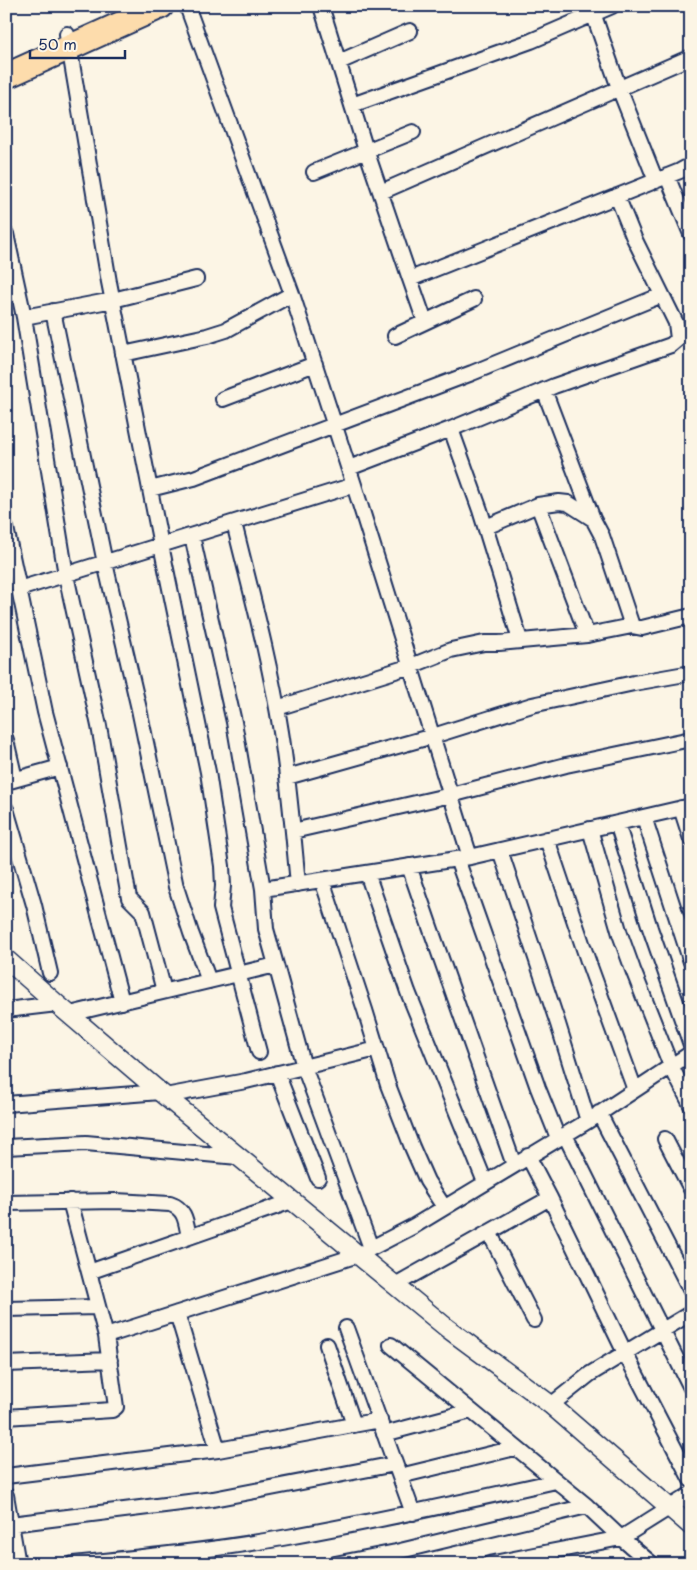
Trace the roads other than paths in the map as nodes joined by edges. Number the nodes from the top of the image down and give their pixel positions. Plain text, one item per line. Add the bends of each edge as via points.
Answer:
1 (127, 6) edge
2 (161, 6) edge
3 (187, 6) edge
4 (321, 6) edge
5 (612, 6) edge
6 (592, 10) edge
7 (410, 31) dead end
8 (69, 40) junction
9 (691, 57) edge
10 (6, 62) edge
11 (338, 62) junction
12 (6, 76) edge
13 (619, 88) junction
14 (352, 106) junction
15 (414, 132) dead end
16 (366, 151) junction
17 (691, 165) edge
18 (314, 172) dead end
19 (661, 178) junction
20 (381, 192) junction
21 (616, 196) junction
22 (6, 234) edge
23 (691, 234) edge
24 (196, 279) dead end
25 (410, 279) junction
26 (292, 294) junction
27 (662, 295) junction
28 (474, 299) dead end
29 (113, 300) junction
30 (53, 311) junction
31 (24, 317) junction
32 (425, 322) junction
33 (395, 336) dead end
34 (123, 354) junction
35 (315, 364) junction
36 (544, 390) junction
37 (223, 399) dead end
38 (335, 425) junction
39 (451, 429) junction
40 (349, 468) junction
41 (354, 485) junction
42 (150, 489) junction
43 (538, 505) junction
44 (593, 518) junction
45 (234, 523) junction
46 (486, 527) junction
47 (6, 528) edge
48 (192, 536) junction
49 (161, 546) junction
50 (106, 563) junction
51 (66, 574) junction
52 (20, 589) junction
53 (691, 616) edge
54 (632, 626) junction
55 (587, 635) junction
56 (520, 640) junction
57 (411, 666) junction
58 (691, 673) edge
59 (277, 708) junction
60 (433, 736) junction
61 (691, 739) edge
62 (6, 740) edge
63 (60, 767) junction
64 (287, 777) junction
65 (10, 781) edge
66 (451, 795) junction
67 (686, 807) edge
68 (6, 810) edge
69 (644, 817) junction
70 (617, 823) junction
71 (590, 829) junction
72 (293, 831) junction
73 (547, 839) junction
74 (691, 839) edge
75 (500, 850) junction
76 (463, 858) junction
77 (409, 866) junction
78 (367, 873) junction
79 (322, 880) junction
80 (298, 884) junction
81 (263, 889) junction
82 (7, 960) edge
83 (691, 962) edge
84 (276, 965) junction
85 (50, 973) dead end
86 (238, 973) junction
87 (209, 981) junction
88 (164, 992) junction
89 (122, 1002) junction
90 (63, 1009) junction
91 (6, 1010) edge
92 (691, 1045) edge
93 (377, 1049) junction
94 (259, 1052) dead end
95 (691, 1053) edge
96 (671, 1066) junction
97 (304, 1067) junction
98 (277, 1073) junction
99 (635, 1090) junction
100 (163, 1094) junction
101 (6, 1104) edge
102 (691, 1104) edge
103 (593, 1117) junction
104 (561, 1136) junction
105 (665, 1138) dead end
106 (6, 1147) edge
107 (238, 1156) junction
108 (528, 1156) junction
109 (514, 1164) junction
110 (318, 1178) dead end
111 (485, 1182) junction
112 (691, 1188) edge
113 (550, 1198) junction
114 (70, 1201) junction
115 (292, 1201) junction
116 (6, 1203) edge
117 (444, 1207) junction
118 (489, 1232) junction
119 (189, 1237) junction
120 (364, 1251) junction
121 (89, 1272) junction
122 (395, 1285) junction
123 (691, 1291) edge
124 (98, 1307) junction
125 (6, 1309) edge
126 (177, 1313) junction
127 (691, 1313) edge
128 (534, 1320) dead end
129 (346, 1328) dead end
130 (663, 1330) junction
131 (106, 1336) junction
132 (327, 1345) dead end
133 (391, 1345) dead end
134 (625, 1353) junction
135 (110, 1360) junction
136 (6, 1364) edge
137 (691, 1388) edge
138 (551, 1405) junction
139 (471, 1411) junction
140 (6, 1417) edge
141 (380, 1420) junction
142 (354, 1425) junction
143 (384, 1434) junction
144 (515, 1448) junction
145 (218, 1450) junction
146 (397, 1470) junction
147 (6, 1476) edge
148 (691, 1480) edge
149 (556, 1481) junction
150 (691, 1494) edge
151 (6, 1495) edge
152 (587, 1506) junction
153 (669, 1508) junction
154 (414, 1514) junction
155 (9, 1518) edge
156 (691, 1526) edge
157 (621, 1538) junction
158 (647, 1563) edge
159 (18, 1564) edge
160 (73, 1564) edge
161 (335, 1564) edge
162 (489, 1564) edge

1 - 8 highway
2 - 8 highway
3 - 26 street
4 - 11 street
5 - 6 street
6 - 13 street
6 - 14 street via 531,40
7 - 11 street
8 - 10 highway
8 - 12 highway
8 - 29 street
9 - 13 street
11 - 14 street
13 - 19 street
13 - 20 street
14 - 16 street
15 - 16 street
16 - 18 street
16 - 20 street
17 - 19 street
19 - 21 street
19 - 23 street
20 - 25 street
21 - 25 street
21 - 27 street
22 - 31 street
24 - 29 street
25 - 32 street
26 - 34 street via 226,330
26 - 35 street
27 - 36 street via 678,332 678,339 671,345
27 - 38 street via 472,374
28 - 32 street
29 - 30 street
29 - 34 street
30 - 31 street
30 - 50 street
31 - 51 street
32 - 33 street
34 - 42 street
35 - 37 street
35 - 38 street
36 - 39 street
36 - 44 street
38 - 40 street
38 - 42 street via 194,478
39 - 40 street
39 - 46 street
40 - 41 street
41 - 45 street
41 - 57 street
42 - 49 street
43 - 44 street via 568,504
43 - 46 street
43 - 55 street
44 - 54 street
45 - 48 street
45 - 59 street
46 - 56 street
47 - 52 street
48 - 49 street
48 - 81 street via 234,722
49 - 50 street
49 - 86 street via 208,772 222,866 221,908
50 - 51 street
50 - 87 street via 176,887
51 - 52 street
51 - 88 street via 99,726 129,898 143,912
52 - 63 street via 45,712
53 - 54 street via 642,628
54 - 55 street
55 - 56 street
56 - 57 street via 451,650
57 - 59 street
57 - 60 street
58 - 60 street via 532,705
59 - 64 street
60 - 64 street
60 - 66 street
61 - 66 street via 566,765
62 - 65 street
63 - 65 street
63 - 89 street
64 - 72 street
66 - 72 street
66 - 76 street
67 - 69 street
67 - 74 street
68 - 85 street via 34,904
69 - 70 street
69 - 83 street
70 - 71 street
70 - 92 street
71 - 73 street
71 - 96 street via 620,934
72 - 80 street
73 - 75 street
73 - 99 street
75 - 76 street
75 - 103 street
76 - 77 street
76 - 104 street via 534,1079
77 - 78 street
77 - 109 street
78 - 79 street
78 - 111 street via 408,992
79 - 80 street
79 - 93 street
80 - 81 street
81 - 84 street via 266,929
82 - 90 street
84 - 86 street
84 - 97 street
86 - 87 street
86 - 94 street
87 - 88 street
88 - 89 street
89 - 90 street
90 - 91 street
90 - 100 street
93 - 97 street
93 - 117 street via 412,1147 427,1181
95 - 96 street
96 - 99 street
96 - 102 street
97 - 98 street
97 - 120 street
98 - 100 street
98 - 110 street
99 - 103 street
100 - 101 street
100 - 107 street
103 - 104 street
103 - 123 street
104 - 108 street
104 - 130 street
105 - 112 street
106 - 107 street via 86,1143
107 - 115 street
108 - 109 street
108 - 113 street
109 - 111 street
111 - 117 street
113 - 118 street
113 - 134 street
114 - 116 street
114 - 119 street via 170,1204 183,1212
114 - 121 street
115 - 119 street
115 - 120 street
117 - 120 street
118 - 122 street
118 - 128 street
119 - 121 street
120 - 122 street
120 - 126 street
121 - 124 street
122 - 138 street
124 - 125 street
124 - 131 street
126 - 131 street
126 - 145 street
127 - 130 street
129 - 141 street
130 - 134 street
130 - 137 street
131 - 135 street
132 - 142 street
133 - 139 street
134 - 138 street via 590,1374
134 - 148 street
135 - 136 street
135 - 140 street via 117,1404 114,1409
138 - 153 street
139 - 143 street
139 - 144 street
141 - 142 street
141 - 143 street
142 - 145 street
143 - 146 street
144 - 146 street
144 - 149 street
145 - 147 street
146 - 154 street
146 - 155 street via 213,1499
149 - 152 street
149 - 154 street
150 - 153 street
151 - 155 street
152 - 157 street
152 - 161 street
153 - 156 street
153 - 157 street
154 - 160 street via 286,1538
155 - 159 street
157 - 158 street
157 - 162 street

